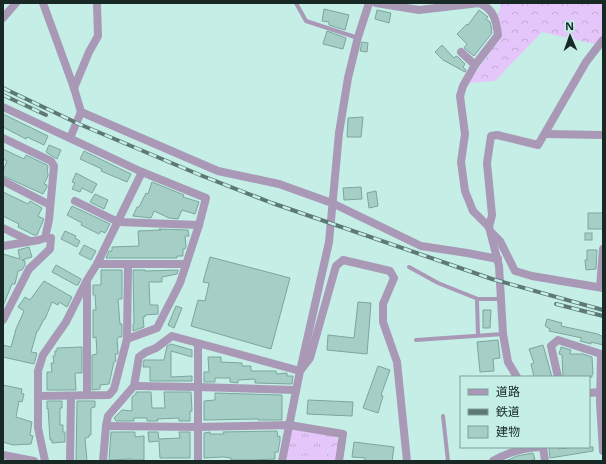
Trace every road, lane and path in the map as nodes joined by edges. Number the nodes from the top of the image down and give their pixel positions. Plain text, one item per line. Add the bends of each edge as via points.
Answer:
1 (16, 3) edge
2 (43, 3) edge
3 (97, 3) edge
4 (296, 3) edge
5 (369, 3) edge
6 (376, 3) edge
7 (3, 18) edge
8 (358, 38) junction
9 (603, 40) edge
10 (461, 52) dead end
11 (475, 65) junction
12 (74, 88) junction
13 (3, 107) edge
14 (81, 112) junction
15 (546, 134) junction
16 (603, 135) edge
17 (3, 138) edge
18 (70, 138) junction
19 (142, 172) junction
20 (3, 182) edge
21 (75, 201) dead end
22 (332, 203) junction
23 (50, 205) junction
24 (118, 222) junction
25 (199, 225) junction
26 (3, 228) edge
27 (490, 229) junction
28 (45, 238) junction
29 (30, 242) junction
30 (3, 246) edge
31 (603, 249) edge
32 (498, 259) junction
33 (97, 264) junction
34 (186, 264) junction
35 (128, 265) junction
36 (409, 267) dead end
37 (87, 280) junction
38 (601, 288) edge
39 (501, 299) junction
40 (478, 301) dead end
41 (3, 320) edge
42 (503, 334) junction
43 (478, 335) junction
44 (127, 339) junction
45 (416, 340) dead end
46 (198, 344) junction
47 (300, 371) junction
48 (516, 376) edge
49 (558, 376) edge
50 (134, 386) junction
51 (198, 387) junction
52 (296, 390) junction
53 (600, 392) junction
54 (590, 393) edge
55 (87, 395) junction
56 (38, 396) junction
57 (71, 396) junction
58 (443, 416) dead end
59 (289, 425) junction
60 (106, 426) junction
61 (198, 427) junction
62 (524, 448) edge
63 (543, 448) edge
64 (603, 451) edge
65 (3, 455) edge
66 (34, 461) edge
67 (45, 461) edge
68 (70, 461) edge
69 (103, 461) edge
70 (198, 461) edge
71 (282, 461) edge
72 (339, 461) edge
73 (406, 461) edge
74 (448, 461) edge
75 (493, 461) edge
76 (545, 461) edge

1 - 7 street
2 - 12 street
3 - 12 street via 98,36
4 - 8 lane via 306,21
5 - 8 street
6 - 11 street via 419,10 471,3 483,5 496,19 498,34
8 - 22 street via 339,133
9 - 15 street via 586,62
10 - 11 street
11 - 27 street via 460,96 465,134 460,162 465,191 473,211
12 - 14 street
13 - 18 street
14 - 18 street
14 - 22 street via 218,170 279,184
15 - 16 street
15 - 27 street via 538,145 497,135 491,136 486,163 492,215
17 - 23 street via 51,161 54,166
18 - 19 street
19 - 24 street
19 - 25 street via 206,198
20 - 23 street
21 - 24 street
22 - 32 street via 422,246
22 - 47 street via 329,242
23 - 28 street
24 - 25 street
24 - 33 street
25 - 34 street
26 - 29 street
27 - 32 street
27 - 38 street via 500,241 515,271
28 - 29 street
28 - 41 street via 51,238 50,249 29,269
29 - 30 street
31 - 38 street
32 - 39 street
33 - 35 street
33 - 37 street
34 - 35 street
34 - 44 street via 180,283 157,328
35 - 44 street
36 - 39 lane via 438,283 478,299
37 - 55 street
37 - 56 street via 66,322 43,355 38,371
39 - 42 street
40 - 43 lane
42 - 43 lane
42 - 48 street via 508,362
43 - 45 lane
44 - 55 street via 114,389 110,395
46 - 47 street
46 - 50 street via 172,336 146,352 139,357
46 - 51 street
47 - 52 street
47 - 73 street via 310,358 336,266 343,260 390,271 394,278 383,304 383,322 397,362
49 - 53 street via 550,346 558,340 601,354
50 - 51 street
50 - 60 street via 108,416
51 - 52 street
51 - 61 street
52 - 59 street
53 - 54 street
53 - 64 street
55 - 57 street
56 - 57 street
56 - 67 street via 38,428
57 - 68 street
58 - 74 lane
59 - 61 street
59 - 71 street
59 - 72 street via 343,434
60 - 61 street
60 - 69 street
61 - 70 street
62 - 75 street
63 - 76 street
65 - 66 street

